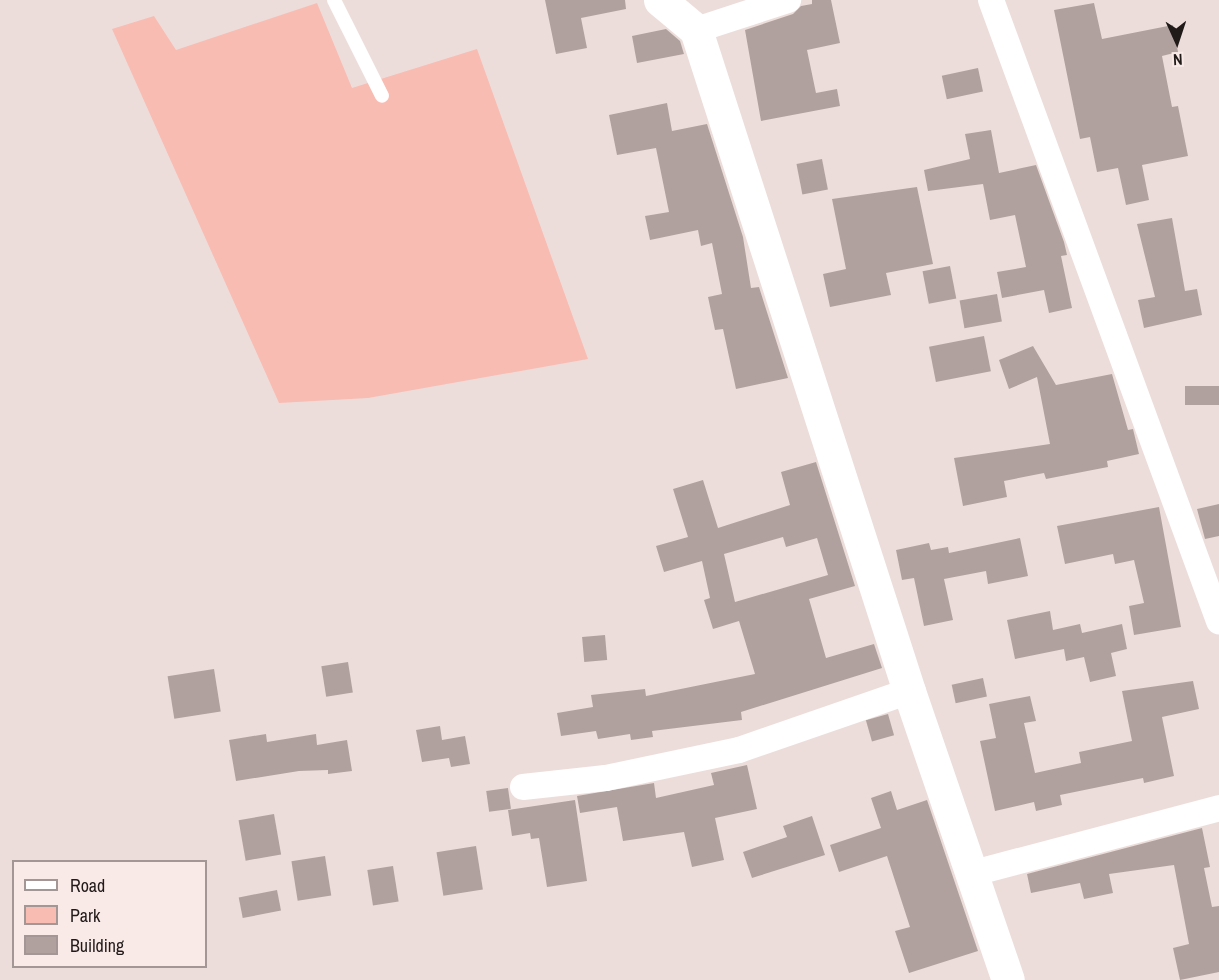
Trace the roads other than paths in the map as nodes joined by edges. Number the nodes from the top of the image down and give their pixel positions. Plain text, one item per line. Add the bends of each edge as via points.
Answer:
1 (334, 0) edge
2 (660, 0) edge
3 (788, 0) edge
4 (991, 0) edge
5 (696, 30) junction
6 (382, 96) dead end
7 (1219, 621) edge
8 (909, 691) junction
9 (523, 787) dead end
10 (1219, 808) edge
11 (970, 874) junction
12 (1008, 980) edge

1 - 6 lane
2 - 5 street
3 - 5 street
4 - 7 street
5 - 8 street
8 - 9 street via 739,750 606,778
8 - 11 street
10 - 11 street
11 - 12 street

